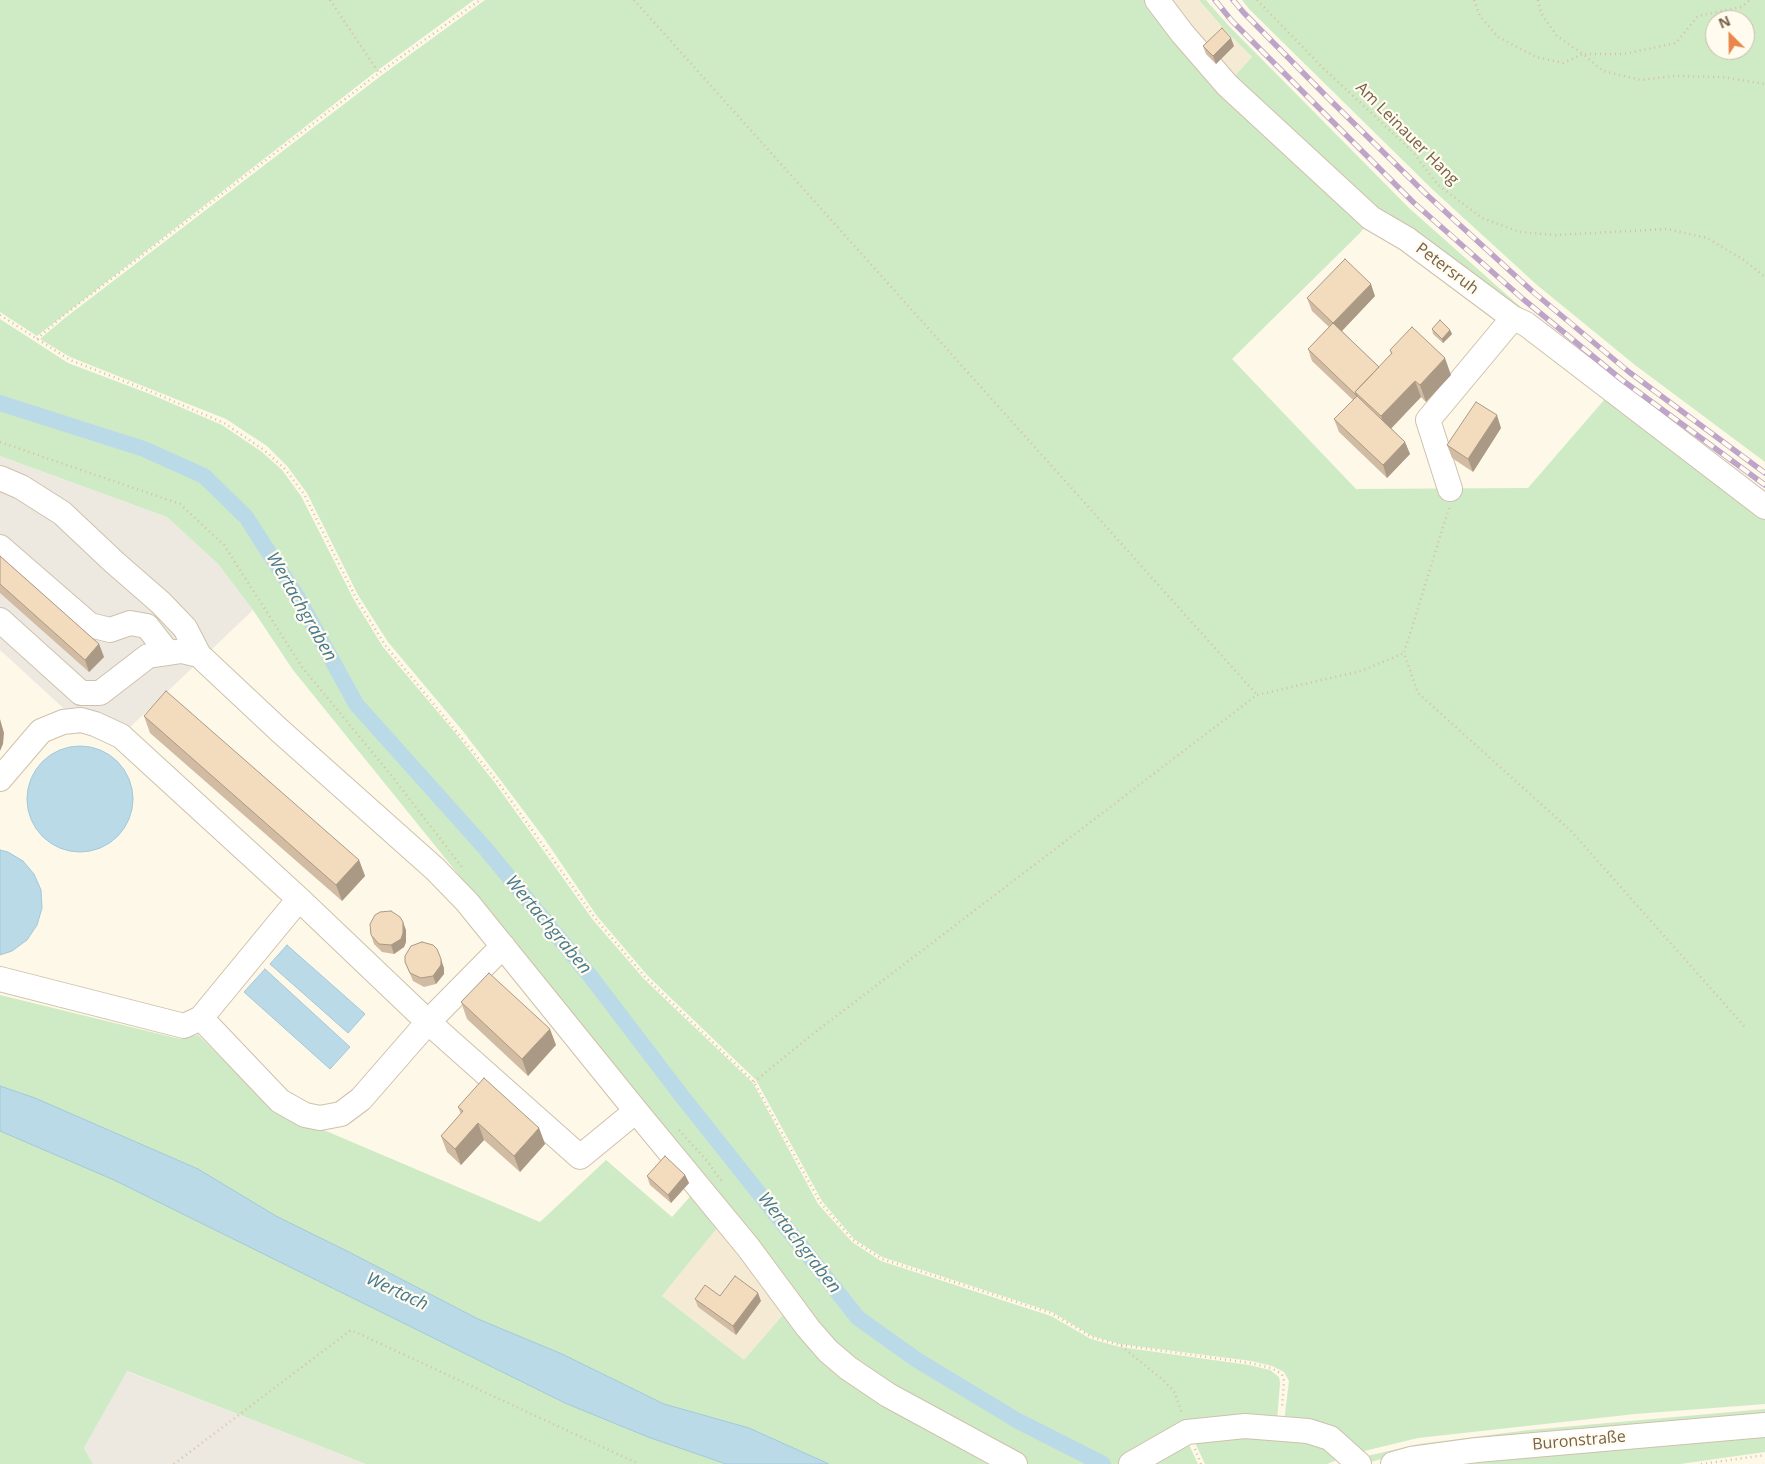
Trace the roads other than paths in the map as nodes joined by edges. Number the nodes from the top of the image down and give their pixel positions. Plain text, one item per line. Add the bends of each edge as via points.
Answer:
1 (1157, 0) edge
2 (1513, 318) junction
3 (0, 478) edge
4 (1450, 489) road end
5 (1765, 507) edge
6 (0, 547) edge
7 (0, 620) edge
8 (168, 652) junction
9 (200, 656) junction
10 (0, 779) edge
11 (299, 899) junction
12 (503, 946) junction
13 (0, 980) edge
14 (201, 1018) junction
15 (428, 1022) junction
16 (636, 1111) junction
17 (1765, 1425) edge
18 (1132, 1463) edge
19 (1014, 1464) edge
20 (1359, 1464) edge
21 (1393, 1464) edge

1 - 2 street, Petersruh via 1227,85 1371,218 1407,239
2 - 4 street via 1428,420
2 - 5 street, Petersruh via 1565,353
3 - 9 street via 62,513 162,603 185,628
6 - 8 street via 90,625 110,630 130,623 147,626
7 - 8 street via 80,693 100,693 148,656
8 - 9 street via 182,651
9 - 12 street via 435,869
10 - 11 street via 40,731 63,722 81,720 95,724 121,736
11 - 14 street
11 - 15 street
12 - 15 street
12 - 16 street
13 - 14 street via 184,1026
14 - 15 street via 280,1101 305,1115 320,1118 341,1114 361,1100
15 - 16 street via 580,1157
16 - 19 street via 828,1351 888,1395
17 - 21 street, Buronstraße via 1477,1450
18 - 20 street via 1187,1432 1245,1426 1308,1430 1330,1438

